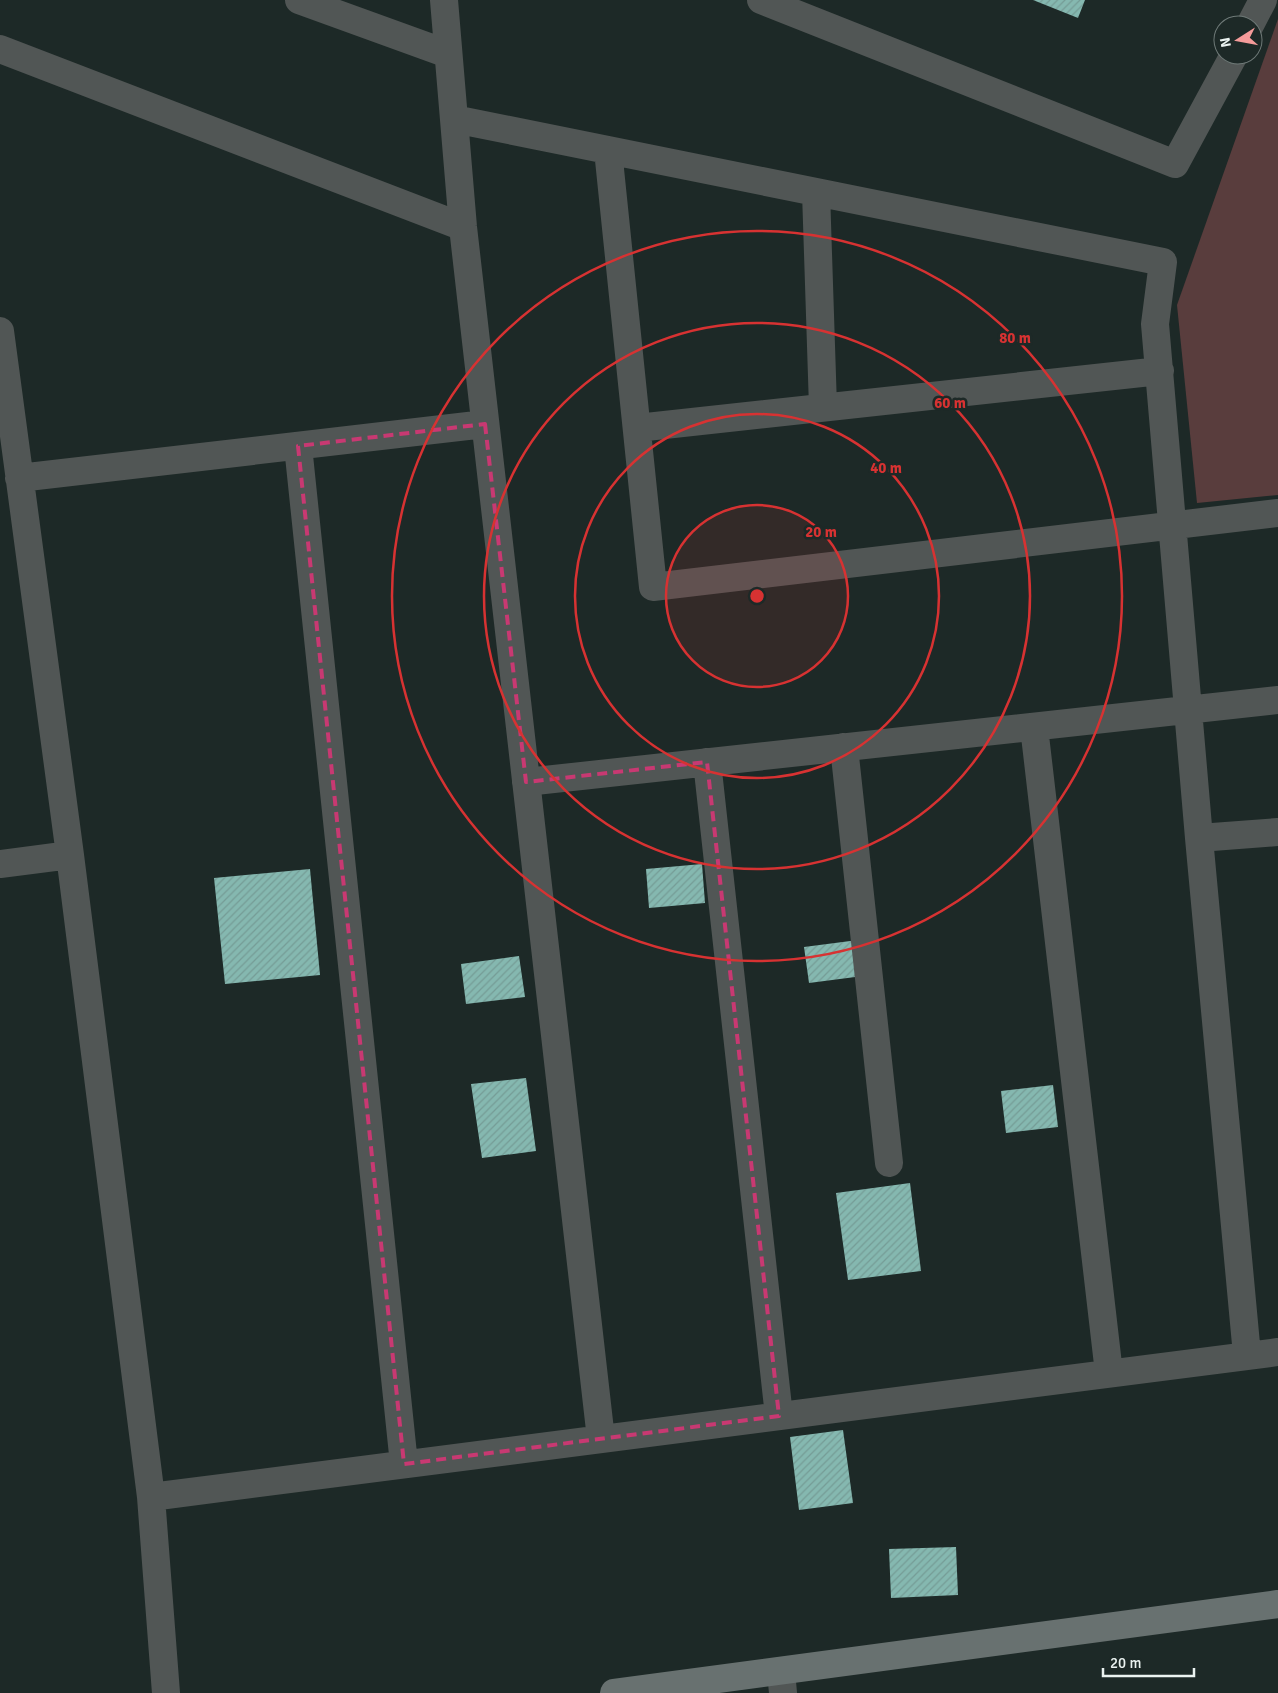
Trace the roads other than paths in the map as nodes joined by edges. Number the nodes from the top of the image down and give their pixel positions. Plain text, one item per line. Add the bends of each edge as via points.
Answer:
1 (300, 0) edge
2 (444, 0) edge
3 (761, 0) edge
4 (1263, 0) edge
5 (1255, 15) edge
6 (0, 49) edge
7 (448, 54) junction
8 (1229, 65) edge
9 (454, 119) junction
10 (608, 150) junction
11 (816, 192) junction
12 (463, 227) junction
13 (0, 331) edge
14 (1160, 371) junction
15 (824, 407) junction
16 (485, 424) junction
17 (637, 428) junction
18 (298, 446) junction
19 (19, 478) junction
20 (1278, 513) edge
21 (1172, 524) junction
22 (1278, 700) edge
23 (1188, 710) junction
24 (1034, 727) junction
25 (844, 747) junction
26 (707, 762) junction
27 (526, 782) junction
28 (1278, 832) edge
29 (1199, 838) junction
30 (70, 855) junction
31 (0, 864) edge
32 (889, 1163) dead end
33 (1278, 1352) edge
34 (1247, 1355) junction
35 (1109, 1373) junction
36 (779, 1416) junction
37 (601, 1439) junction
38 (404, 1464) junction
39 (151, 1497) junction
40 (1278, 1604) edge
41 (782, 1682) edge
42 (166, 1693) edge
43 (614, 1693) edge

1 - 7 street
2 - 7 street
3 - 8 street via 1175,164
4 - 5 street
6 - 12 street
7 - 9 street
9 - 10 street
9 - 12 street
10 - 11 street
10 - 17 street
11 - 14 street via 1163,262 1155,324
11 - 15 street
12 - 16 street
13 - 19 street
14 - 15 street
14 - 21 street
15 - 17 street
16 - 18 street
16 - 27 street
17 - 21 street via 653,586
18 - 19 street
18 - 38 street
19 - 30 street
20 - 21 street
21 - 23 street
22 - 23 street
23 - 24 street
23 - 29 street
24 - 25 street
24 - 35 street
25 - 26 street
25 - 32 street
26 - 27 street
26 - 36 street
27 - 37 street
28 - 29 street
29 - 34 street
30 - 31 street
30 - 39 street
33 - 34 street
34 - 35 street
35 - 36 street
36 - 37 street
37 - 38 street
38 - 39 street
39 - 42 street
40 - 41 street
41 - 43 street

